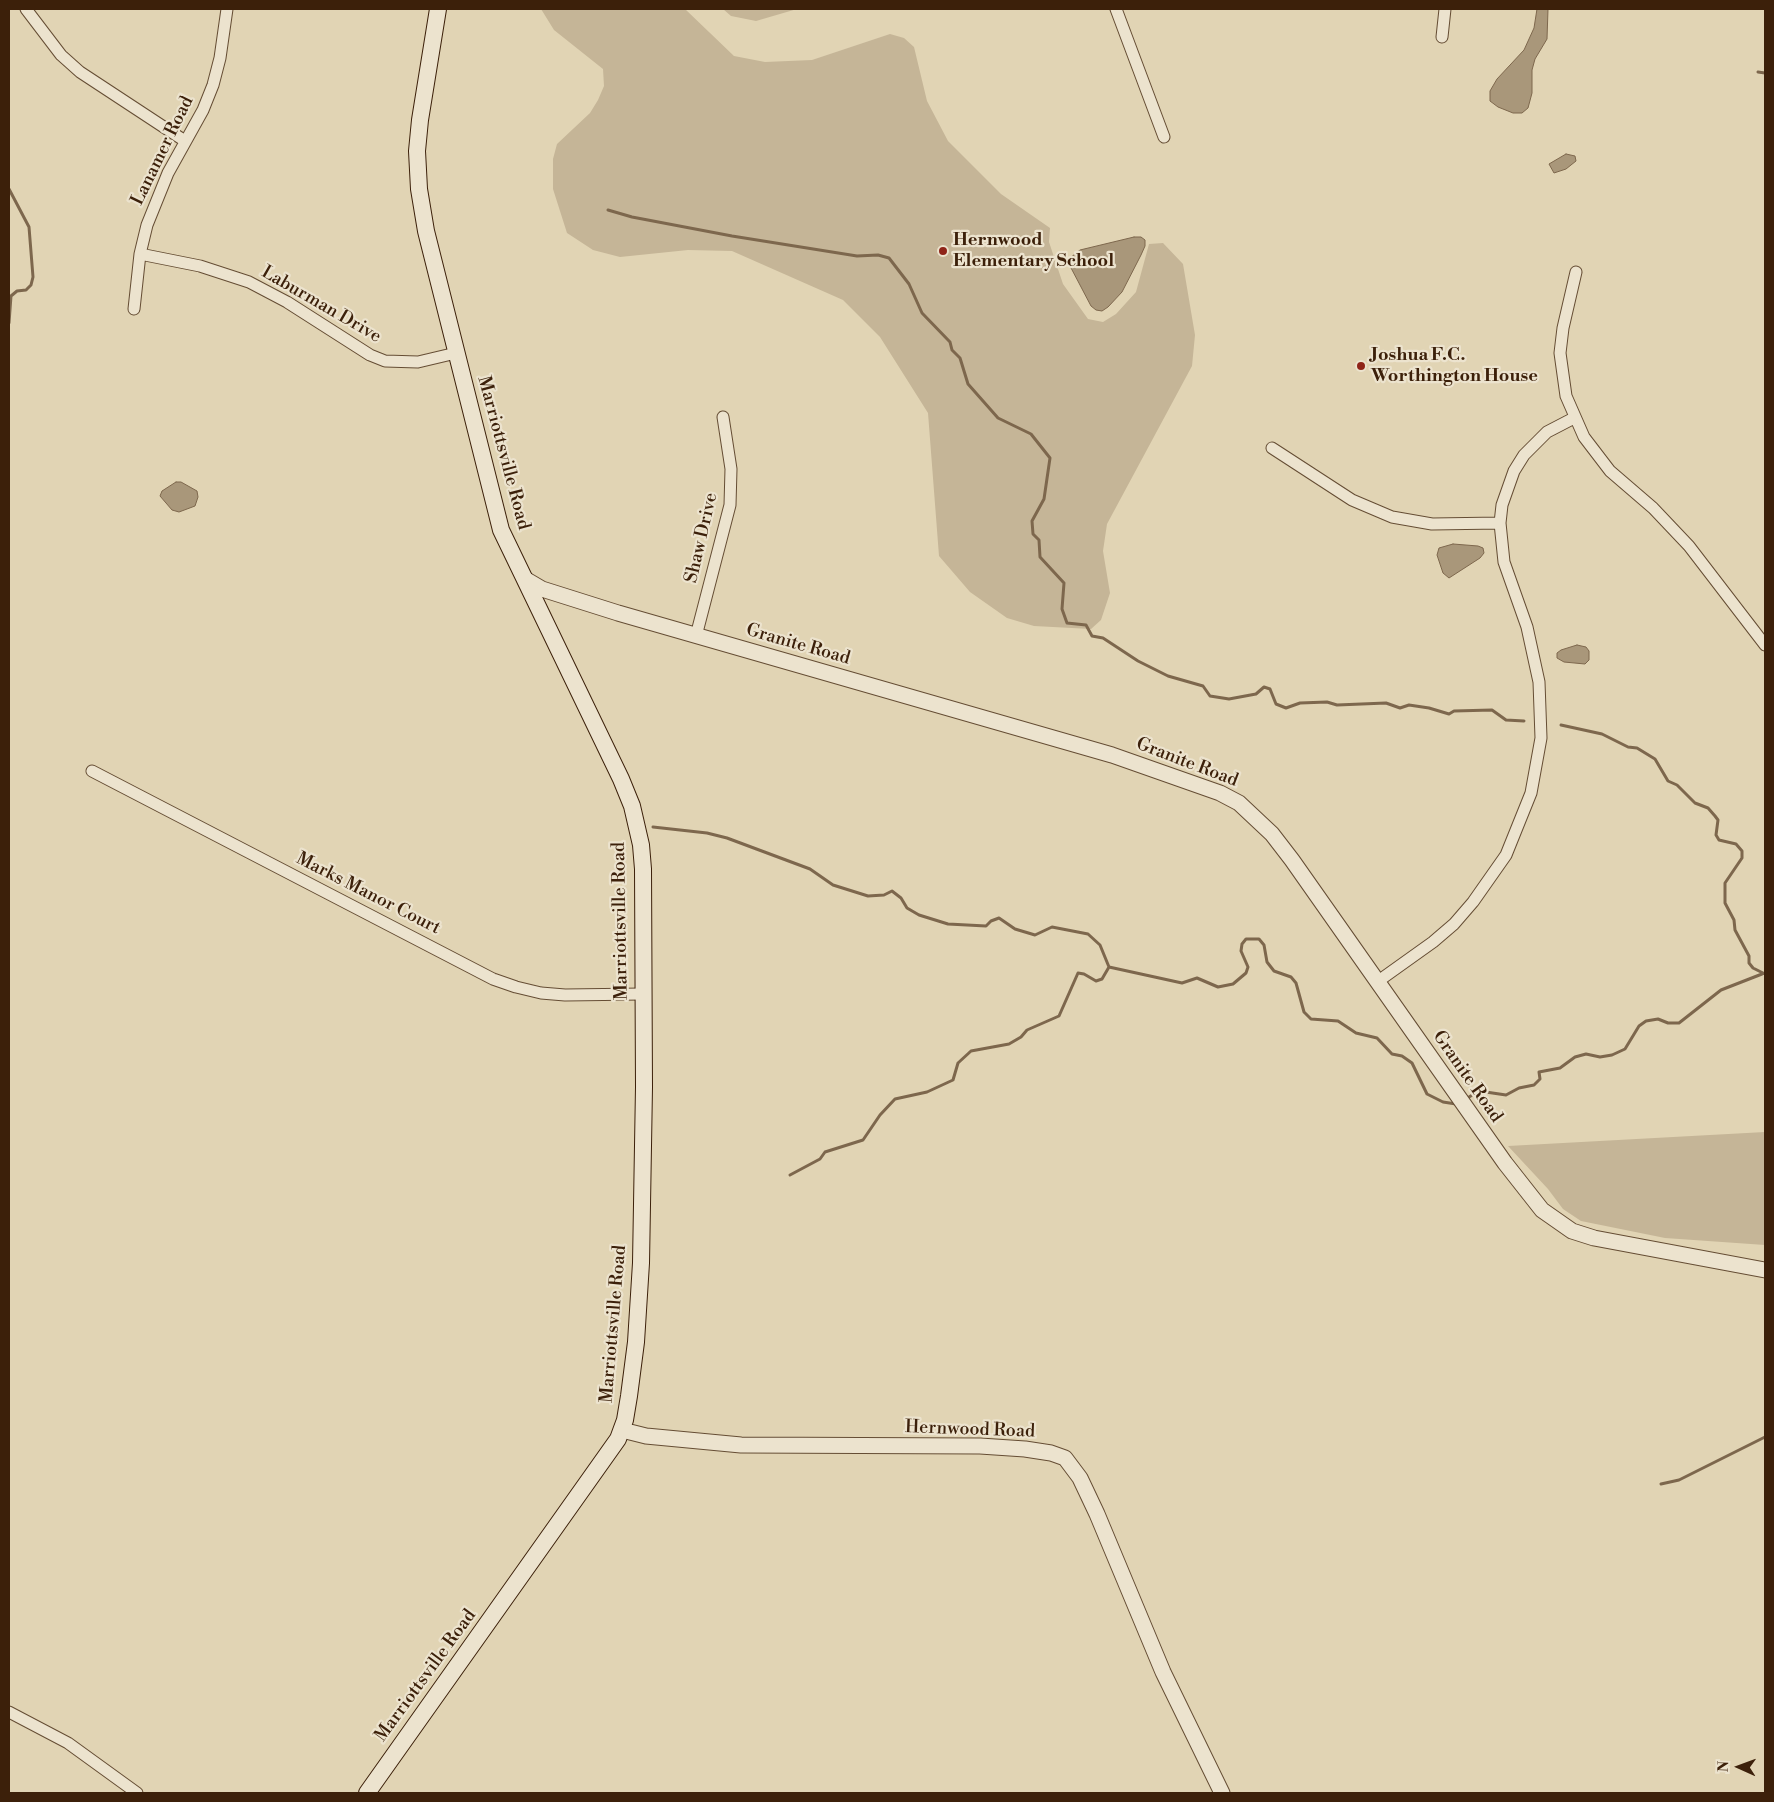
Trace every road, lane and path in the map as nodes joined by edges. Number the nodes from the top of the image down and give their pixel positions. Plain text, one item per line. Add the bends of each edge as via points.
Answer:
1 (26, 9) edge
2 (227, 9) edge
3 (438, 9) edge
4 (1116, 9) edge
5 (1445, 9) edge
6 (1442, 37) dead end
7 (1164, 137) dead end
8 (185, 141) junction
9 (140, 254) junction
10 (1576, 272) dead end
11 (134, 310) dead end
12 (456, 353) junction
13 (723, 417) dead end
14 (1574, 418) junction
15 (1272, 448) dead end
16 (1500, 523) junction
17 (525, 579) junction
18 (696, 636) junction
19 (1765, 645) edge
20 (92, 772) dead end
21 (1377, 982) junction
22 (642, 994) junction
23 (1765, 1270) edge
24 (622, 1430) junction
25 (9, 1712) edge
26 (137, 1793) edge
27 (367, 1793) edge
28 (1222, 1793) edge

1 - 8 street via 61,55 80,72
2 - 8 street, Lanamer Road via 213,85
3 - 12 main road, Marriottsville Road via 420,120 418,177 424,223
4 - 7 street
5 - 6 street
8 - 9 street, Lanamer Road via 155,200
9 - 11 street, Lanamer Road
9 - 12 street, Laburman Drive via 200,266 249,282 287,302 370,356 385,361 418,362
10 - 14 street via 1560,353 1562,376
12 - 17 main road, Marriottsville Road via 497,516 506,543
13 - 18 street, Shaw Drive via 731,469 730,505
14 - 16 street via 1547,432 1524,455 1506,488
14 - 19 street via 1596,455 1672,526
15 - 16 street via 1352,500 1392,517 1432,524
16 - 21 street via 1507,575 1527,627 1540,682 1541,738 1531,794 1506,855 1473,902 1433,942
17 - 18 street, Granite Road via 552,592
17 - 22 main road, Marriottsville Road via 621,779 635,819 643,869
18 - 21 street, Granite Road via 1103,752 1220,793 1239,803 1272,834
20 - 22 street, Marks Manor Court via 516,988 565,995
21 - 23 street, Granite Road via 1526,1192 1556,1221 1572,1231 1604,1240
22 - 24 main road, Marriottsville Road via 641,1263 635,1349
24 - 27 main road, Marriottsville Road via 580,1496
24 - 28 street, Hernwood Road via 646,1436 740,1445 978,1446 1025,1449 1064,1458 1076,1473 1092,1505 1163,1672
25 - 26 street via 68,1743

